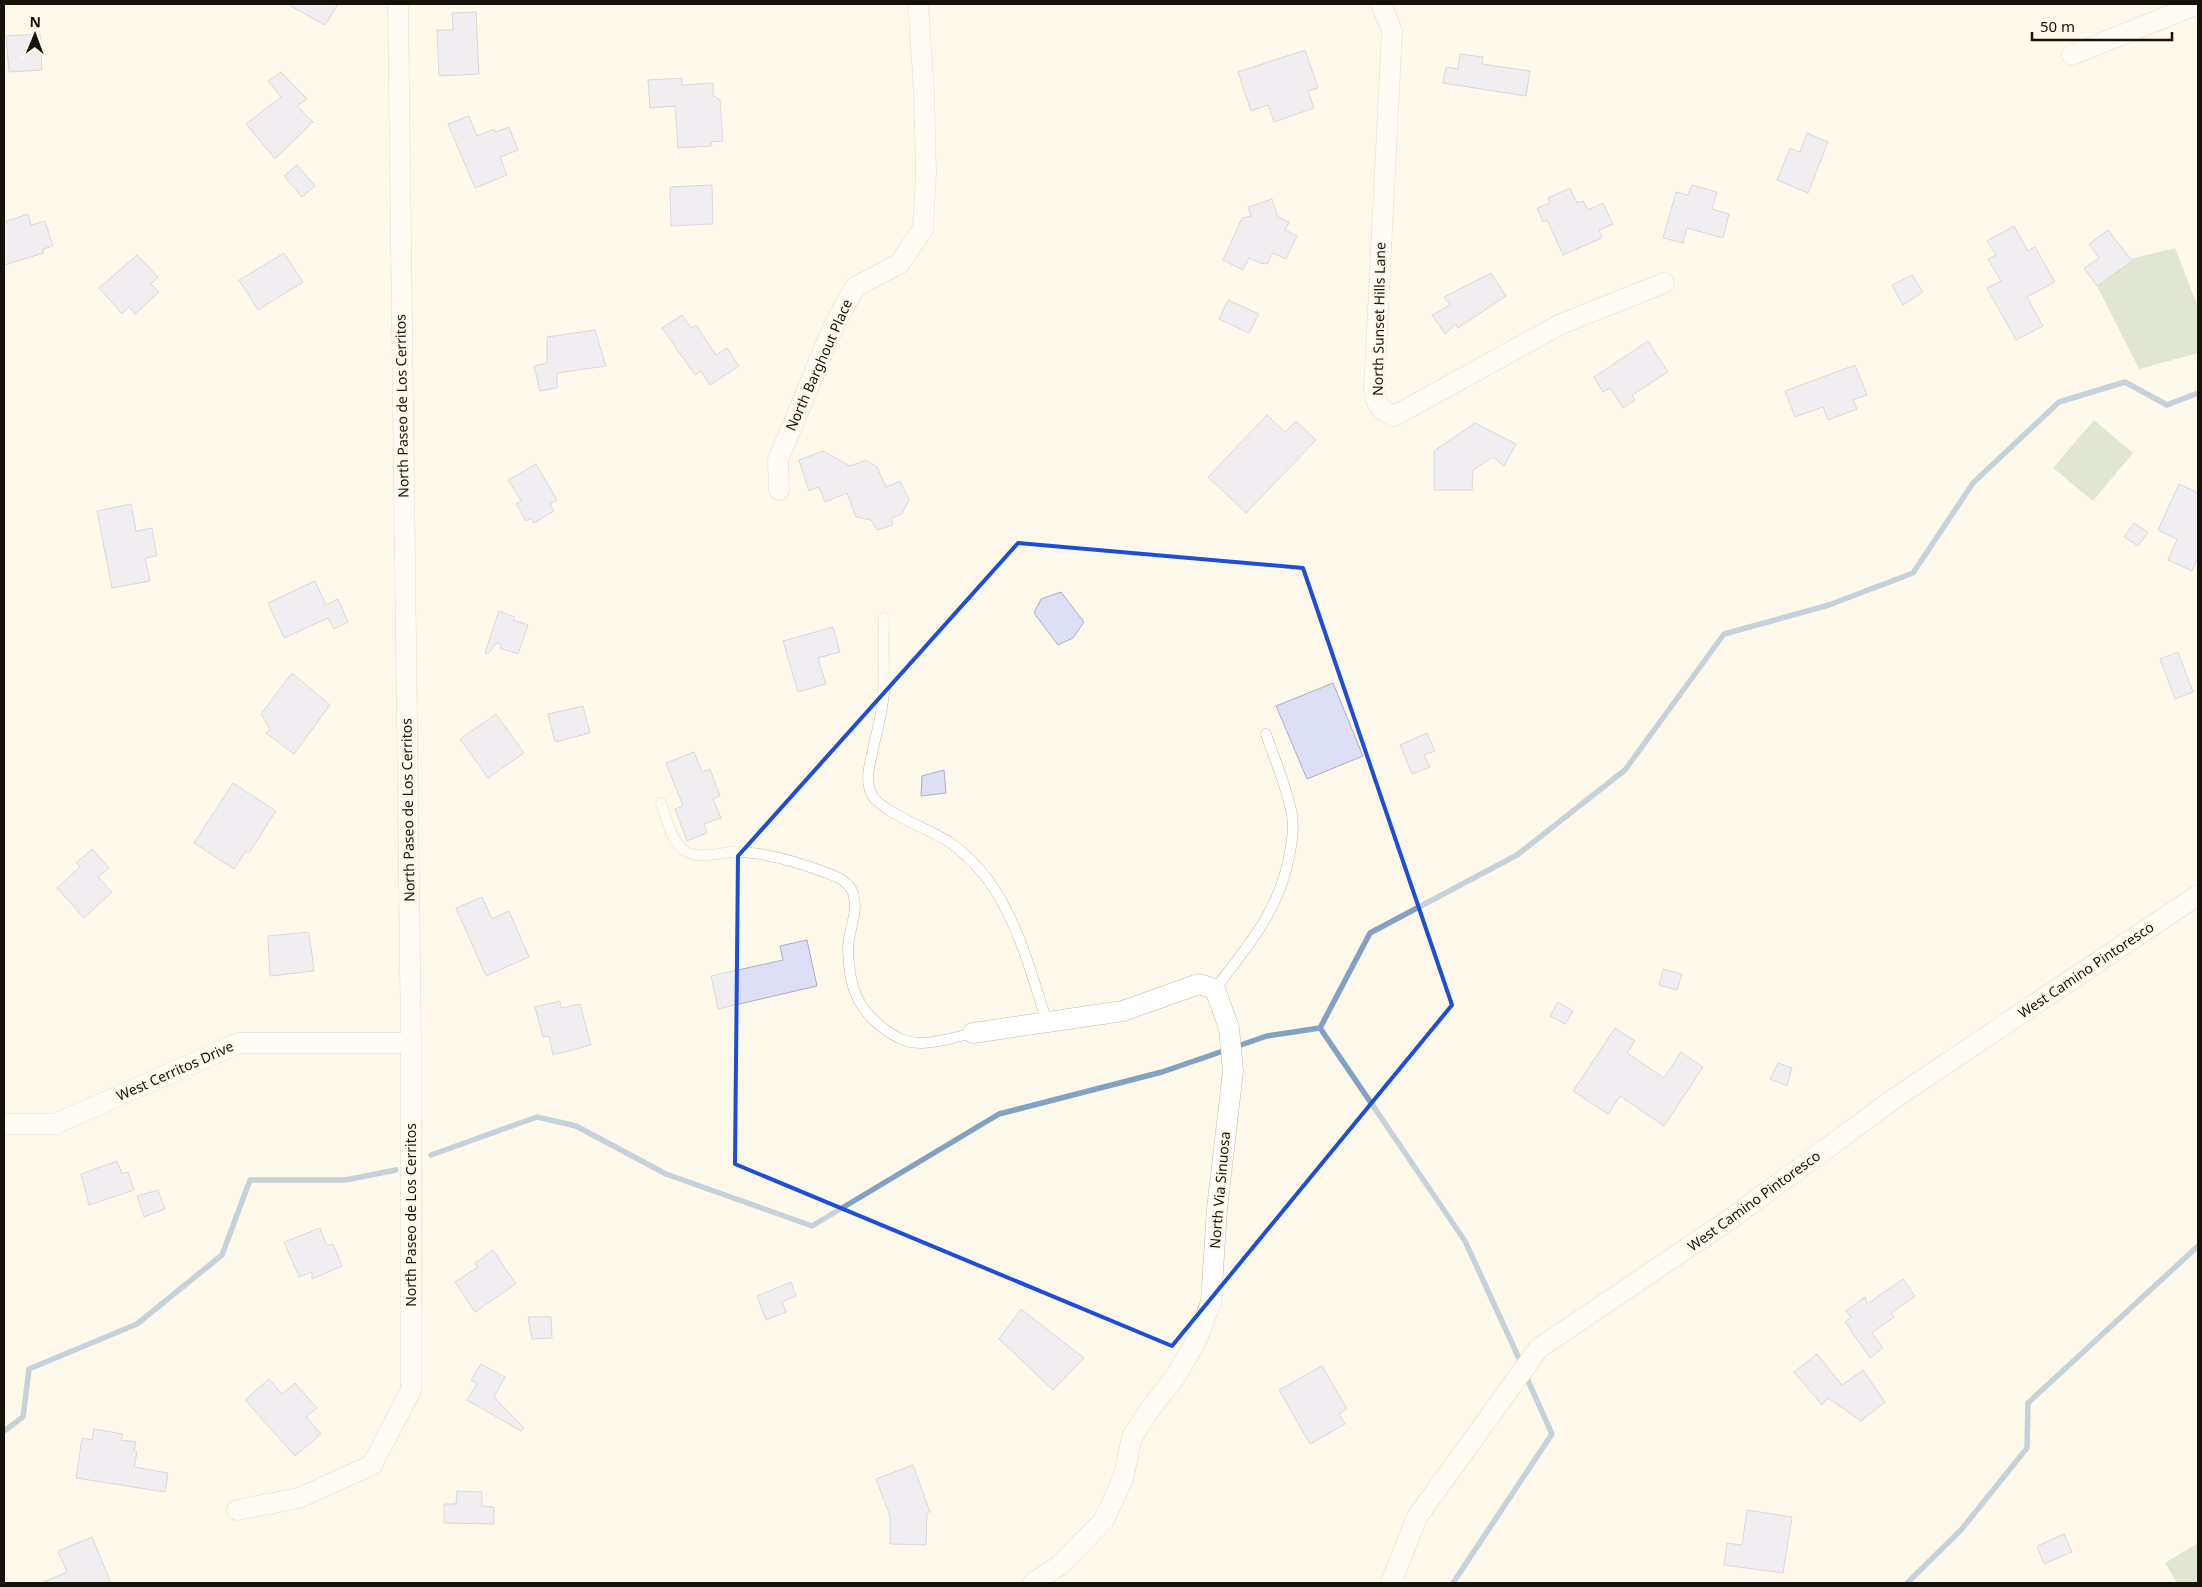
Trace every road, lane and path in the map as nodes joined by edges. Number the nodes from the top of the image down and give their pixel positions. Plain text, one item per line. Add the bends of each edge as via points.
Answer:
1 (398, 4) edge
2 (918, 4) edge
3 (1381, 4) edge
4 (2198, 4) edge
5 (2072, 55) dead end
6 (1664, 283) dead end
7 (779, 490) dead end
8 (884, 618) dead end
9 (1266, 734) dead end
10 (661, 803) dead end
11 (2198, 895) edge
12 (1215, 989) junction
13 (1047, 1022) junction
14 (973, 1033) joint
15 (411, 1043) junction
16 (4, 1124) edge
17 (237, 1510) dead end
18 (1033, 1583) edge
19 (1391, 1583) edge

1 - 15 street, North Paseo de Los Cerritos
2 - 7 street, North Barghout Place via 926,172 923,229 899,264 855,287 835,323 778,460
3 - 6 street, North Sunset Hills Lane via 1392,31 1374,390 1375,400 1384,413 1394,416 1561,324
4 - 5 street
8 - 13 lane via 884,692 867,779 872,796 887,809 950,842 990,881 1008,913
9 - 12 lane via 1292,817 1287,867 1270,914
10 - 14 lane via 676,840 683,850 693,855 753,853 829,873 850,887 854,897 854,917 848,947 850,977 856,998 877,1024 910,1042 931,1042
11 - 19 street, West Camino Pintoresco via 1895,1098 1729,1220 1539,1348 1417,1517
12 - 13 street via 1199,984 1122,1011
12 - 18 street, North Via Sinuosa via 1228,1028 1233,1071 1217,1209 1211,1302 1197,1339 1176,1376 1132,1437 1123,1479 1104,1520 1060,1565
13 - 14 street
15 - 16 street, West Cerritos Drive via 238,1043 56,1124
15 - 17 street, North Paseo de Los Cerritos via 411,1390 372,1465 298,1498

